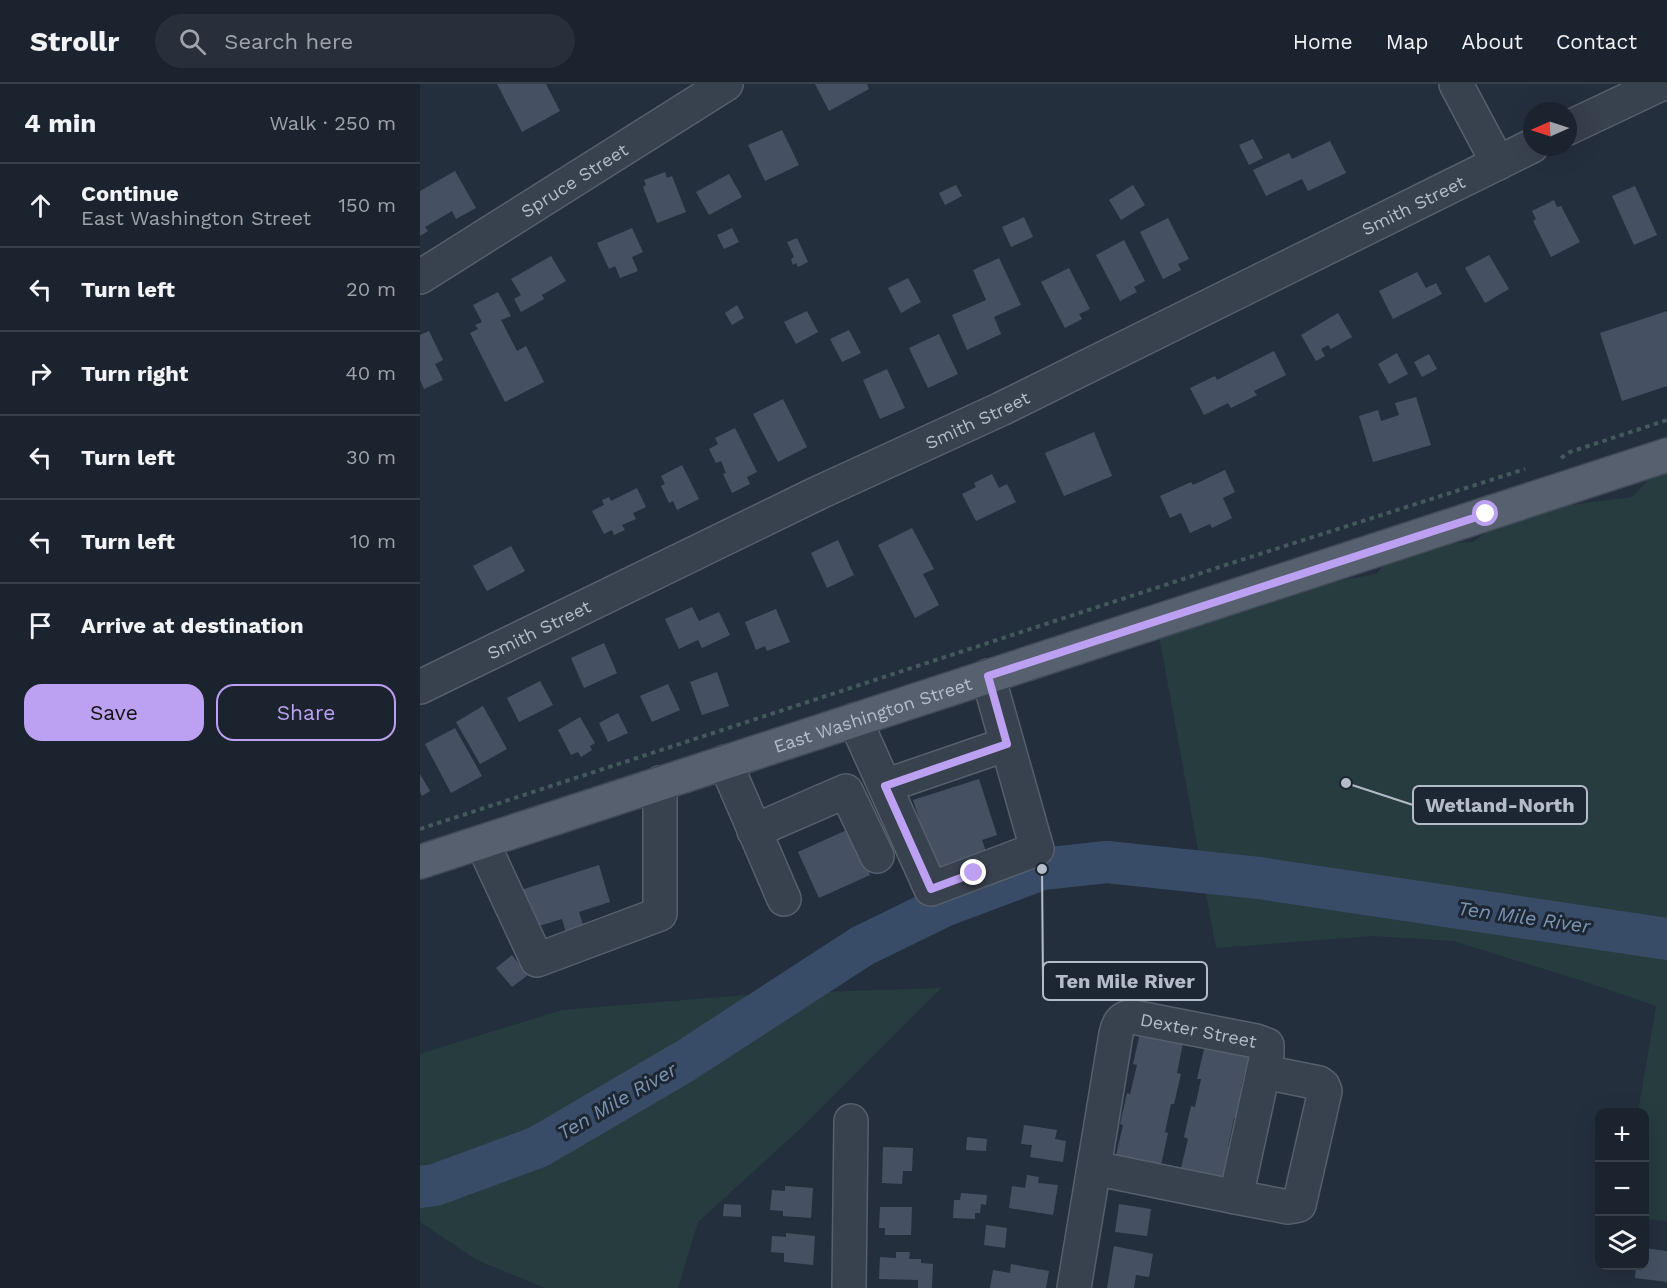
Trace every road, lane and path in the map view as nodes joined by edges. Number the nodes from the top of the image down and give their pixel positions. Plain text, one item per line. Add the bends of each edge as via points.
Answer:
1 (726, 84) edge
2 (1456, 84) edge
3 (1661, 84) edge
4 (1577, 125) edge
5 (1523, 150) edge
6 (1498, 163) junction
7 (420, 277) edge
8 (1667, 420) edge
9 (1667, 455) edge
10 (1554, 460) dead end
11 (1533, 466) dead end
12 (988, 676) junction
13 (420, 687) edge
14 (855, 720) junction
15 (1007, 744) junction
16 (725, 762) junction
17 (660, 783) junction
18 (885, 786) junction
19 (420, 829) edge
20 (754, 831) junction
21 (482, 842) junction
22 (877, 855) dead end
23 (420, 862) edge
24 (784, 899) dead end
25 (1264, 1072) junction
26 (851, 1121) dead end
27 (1094, 1168) junction
28 (1236, 1197) junction
29 (849, 1288) edge
30 (1074, 1288) edge

1 - 7 street, Spruce Street
2 - 6 street
3 - 4 street
5 - 6 street, Smith Street
6 - 13 street, Smith Street via 1001,409 818,493
8 - 10 path
9 - 12 main road, East Washington Street
11 - 19 path
12 - 14 main road, East Washington Street
12 - 15 street
14 - 16 main road, East Washington Street
14 - 18 street
15 - 18 street
15 - 18 street via 1037,849 931,889
16 - 17 main road, East Washington Street
16 - 20 street
17 - 21 main road, East Washington Street
17 - 21 street via 660,914 537,960
20 - 22 street via 846,791
20 - 24 street
21 - 23 main road, East Washington Street
25 - 27 street, Dexter Street via 1266,1044 1132,1017 1124,1019 1116,1034
25 - 28 street, Dexter Street
25 - 28 street via 1319,1083 1325,1091 1299,1205 1288,1207
26 - 29 street
27 - 28 street
27 - 30 street, Dexter Street

